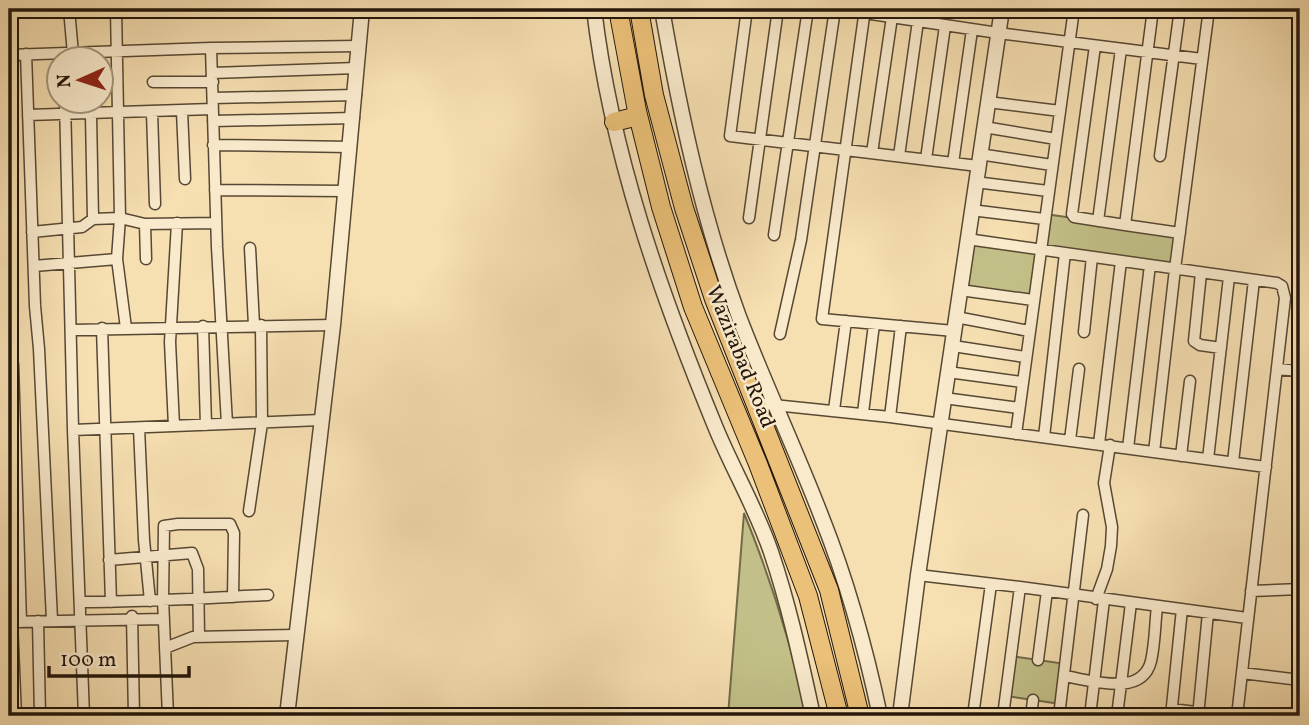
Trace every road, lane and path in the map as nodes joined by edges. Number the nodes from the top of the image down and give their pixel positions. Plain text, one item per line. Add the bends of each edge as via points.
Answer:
1 (69, 9) edge
2 (116, 9) edge
3 (362, 9) edge
4 (594, 9) edge
5 (618, 9) edge
6 (639, 9) edge
7 (662, 9) edge
8 (747, 9) edge
9 (778, 9) edge
10 (808, 9) edge
11 (836, 9) edge
12 (1002, 9) edge
13 (1074, 9) edge
14 (1153, 9) edge
15 (1180, 9) edge
16 (1209, 9) edge
17 (865, 11) edge
18 (891, 17) junction
19 (918, 21) junction
20 (946, 26) junction
21 (972, 30) junction
22 (998, 33) junction
23 (1070, 43) junction
24 (67, 46) edge
25 (116, 46) edge
26 (358, 46) junction
27 (1095, 46) junction
28 (211, 48) junction
29 (1121, 49) junction
30 (116, 52) edge
31 (1147, 52) junction
32 (26, 54) junction
33 (9, 55) edge
34 (46, 55) edge
35 (1174, 55) junction
36 (1202, 59) junction
37 (357, 68) junction
38 (213, 77) junction
39 (153, 82) dead end
40 (356, 95) junction
41 (988, 102) junction
42 (213, 104) junction
43 (182, 111) junction
44 (1060, 111) junction
45 (152, 112) junction
46 (116, 113) joint
47 (28, 115) junction
48 (46, 115) edge
49 (65, 116) edge
50 (91, 116) edge
51 (638, 116) junction
52 (354, 118) junction
53 (213, 121) junction
54 (614, 121) junction
55 (984, 127) junction
56 (761, 139) junction
57 (1056, 139) junction
58 (788, 142) junction
59 (213, 145) junction
60 (815, 146) junction
61 (351, 147) junction
62 (844, 149) junction
63 (872, 153) junction
64 (899, 156) junction
65 (1160, 156) dead end
66 (926, 159) junction
67 (979, 160) junction
68 (953, 163) junction
69 (1052, 164) junction
70 (185, 179) dead end
71 (975, 182) junction
72 (215, 190) junction
73 (345, 191) junction
74 (1048, 191) junction
75 (155, 204) dead end
76 (971, 210) junction
77 (120, 218) junction
78 (749, 218) dead end
79 (93, 219) junction
80 (1044, 219) junction
81 (1098, 221) junction
82 (177, 223) junction
83 (216, 223) junction
84 (145, 224) junction
85 (1125, 225) junction
86 (69, 228) junction
87 (32, 232) junction
88 (1180, 233) junction
89 (774, 235) dead end
90 (967, 239) junction
91 (250, 248) dead end
92 (1040, 250) junction
93 (1065, 253) junction
94 (1092, 257) junction
95 (146, 259) dead end
96 (117, 260) junction
97 (1121, 261) junction
98 (70, 263) junction
99 (1150, 265) junction
100 (34, 266) junction
101 (1175, 269) junction
102 (1201, 273) junction
103 (1229, 276) junction
104 (1254, 280) junction
105 (960, 290) junction
106 (1033, 300) junction
107 (846, 321) junction
108 (874, 324) junction
109 (257, 325) junction
110 (333, 325) junction
111 (203, 326) junction
112 (221, 326) junction
113 (901, 326) junction
114 (171, 327) junction
115 (102, 328) junction
116 (126, 328) junction
117 (72, 330) junction
118 (954, 331) junction
119 (1029, 331) junction
120 (1084, 332) dead end
121 (780, 334) dead end
122 (9, 342) edge
123 (1221, 348) junction
124 (1025, 356) junction
125 (1079, 369) dead end
126 (1277, 369) junction
127 (1300, 371) edge
128 (948, 372) junction
129 (1189, 381) dead end
130 (1022, 383) junction
131 (944, 398) junction
132 (764, 404) junction
133 (1019, 408) junction
134 (834, 410) junction
135 (863, 413) junction
136 (890, 416) junction
137 (321, 420) junction
138 (262, 423) junction
139 (941, 423) junction
140 (227, 424) junction
141 (206, 425) junction
142 (174, 426) junction
143 (103, 428) junction
144 (139, 428) junction
145 (73, 430) junction
146 (1016, 434) junction
147 (1044, 437) junction
148 (1070, 440) junction
149 (1105, 445) junction
150 (1128, 448) junction
151 (1154, 452) junction
152 (1181, 456) junction
153 (1208, 459) junction
154 (1234, 462) junction
155 (1266, 467) junction
156 (249, 511) dead end
157 (1083, 515) dead end
158 (163, 555) junction
159 (145, 556) junction
160 (109, 560) junction
161 (918, 576) junction
162 (991, 584) junction
163 (1020, 587) junction
164 (1300, 589) edge
165 (15, 590) edge
166 (1047, 591) junction
167 (1251, 591) junction
168 (268, 595) dead end
169 (1074, 595) junction
170 (233, 597) junction
171 (198, 598) junction
172 (163, 599) junction
173 (1100, 599) junction
174 (150, 601) junction
175 (80, 602) junction
176 (111, 602) junction
177 (135, 603) junction
178 (1131, 603) junction
179 (1157, 606) junction
180 (1182, 609) junction
181 (1208, 613) junction
182 (1247, 618) junction
183 (164, 619) junction
184 (80, 620) junction
185 (131, 620) junction
186 (38, 621) junction
187 (52, 621) junction
188 (14, 622) edge
189 (296, 635) junction
190 (199, 637) junction
191 (165, 648) junction
192 (1038, 660) dead end
193 (1242, 673) junction
194 (1064, 676) junction
195 (1300, 680) edge
196 (1095, 681) junction
197 (1121, 685) junction
198 (1033, 700) dead end
199 (1171, 713) edge
200 (1198, 714) edge
201 (16, 716) edge
202 (40, 716) edge
203 (84, 716) edge
204 (134, 716) edge
205 (168, 716) edge
206 (288, 716) edge
207 (813, 716) edge
208 (839, 716) edge
209 (860, 716) edge
210 (880, 716) edge
211 (900, 716) edge
212 (973, 716) edge
213 (1003, 716) edge
214 (1031, 716) edge
215 (1059, 716) edge
216 (1090, 716) edge
217 (1117, 716) edge
218 (1227, 716) edge
219 (1237, 716) edge

1 - 24 street
2 - 25 street
3 - 26 street
4 - 54 street
5 - 51 highway, Wazirabad Road
6 - 132 highway, Wazirabad Road via 654,95 684,208 714,299
7 - 132 street via 675,88 706,217
8 - 56 street via 730,136
9 - 56 street
10 - 58 street
11 - 17 street
11 - 60 street
12 - 22 street
13 - 23 street
14 - 31 street
15 - 35 street
16 - 36 street
17 - 18 street
17 - 62 street
18 - 19 street
18 - 63 street
19 - 20 street
19 - 64 street
20 - 21 street
20 - 66 street
21 - 22 street
21 - 68 street
22 - 23 street
22 - 41 street
23 - 27 street
23 - 44 street
26 - 28 street
26 - 37 street
27 - 29 street
27 - 81 street via 1072,214
28 - 30 street
28 - 38 street
29 - 31 street
29 - 81 street
31 - 35 street
31 - 85 street
32 - 33 street
32 - 34 street
32 - 47 street
35 - 36 street
35 - 65 street
36 - 88 street
37 - 38 street
37 - 40 street
38 - 39 street
38 - 42 street
40 - 42 street
40 - 52 street
41 - 44 street
41 - 55 street
42 - 43 street
42 - 53 street
43 - 45 street
43 - 70 street
44 - 57 street
45 - 46 street
45 - 75 street
46 - 77 street
47 - 48 street
47 - 87 street
49 - 86 street
50 - 79 street
51 - 54 highway
51 - 208 highway, Wazirabad Road via 693,307 808,596
52 - 53 street
52 - 61 street
53 - 59 street
54 - 207 street via 635,206 672,314 715,426 771,550
55 - 57 street
55 - 67 street
56 - 58 street
56 - 78 street
57 - 69 street
58 - 60 street
58 - 89 street
59 - 61 street
59 - 72 street
60 - 62 street
60 - 121 street
61 - 73 street
62 - 63 street
62 - 107 street via 822,318
63 - 64 street
64 - 66 street
66 - 68 street
67 - 68 street
67 - 69 street
67 - 71 street
69 - 74 street
71 - 74 street
71 - 76 street
72 - 73 street
72 - 83 street
73 - 110 street
74 - 80 street
76 - 80 street
76 - 90 street
77 - 79 street
77 - 84 street
77 - 96 street
79 - 86 street via 82,227
80 - 92 street
81 - 85 street
82 - 83 street
82 - 84 street
82 - 114 street
83 - 112 street
84 - 95 street
85 - 88 street
86 - 87 street
86 - 98 street
87 - 100 street
88 - 101 street
90 - 92 street
90 - 105 street
91 - 109 street
92 - 93 street
92 - 106 street
93 - 94 street
93 - 147 street
94 - 97 street
94 - 120 street
96 - 98 street
96 - 116 street
97 - 99 street
97 - 149 street
98 - 100 street
98 - 117 street
99 - 101 street
99 - 150 street
100 - 187 street
101 - 102 street
101 - 151 street
102 - 103 street
102 - 123 street via 1195,341
103 - 104 street
103 - 123 street
104 - 126 street via 1277,283 1284,291
104 - 154 street
105 - 106 street
105 - 118 street
106 - 119 street
107 - 108 street
107 - 134 street
108 - 113 street
108 - 135 street
109 - 110 street
109 - 112 street
109 - 138 street
110 - 137 street
111 - 112 street
111 - 114 street
111 - 141 street
112 - 140 street
113 - 118 street
113 - 136 street
114 - 116 street
114 - 142 street
115 - 116 street
115 - 117 street
115 - 143 street
117 - 145 street
118 - 119 street
118 - 124 street
118 - 128 street
119 - 124 street
122 - 165 street
123 - 153 street
124 - 130 street
125 - 148 street
126 - 127 street
126 - 155 street
128 - 130 street
128 - 131 street
129 - 152 street
130 - 133 street
131 - 133 street
131 - 139 street
132 - 134 street
132 - 209 highway, Wazirabad Road via 829,590
132 - 210 street via 823,519
133 - 146 street
134 - 135 street
135 - 136 street
136 - 139 street
137 - 138 street
137 - 189 street
138 - 140 street
138 - 156 street
139 - 146 street
139 - 161 street
140 - 141 street
141 - 142 street
142 - 144 street
143 - 144 street
143 - 145 street
143 - 160 street
144 - 159 street
145 - 175 street
146 - 147 street
147 - 148 street
148 - 149 street
149 - 150 street
149 - 173 street via 1104,483 1112,527
150 - 151 street
151 - 152 street
152 - 153 street
153 - 154 street
154 - 155 street
155 - 167 street
157 - 169 street
158 - 159 street
158 - 170 street via 163,531 168,524 230,524 234,533
158 - 171 street via 192,553 198,569
158 - 172 street
159 - 160 street
159 - 174 street
160 - 176 street
161 - 162 street
161 - 211 street
162 - 163 street
162 - 212 street
163 - 166 street
163 - 213 street
164 - 167 street
165 - 188 street
166 - 169 street
166 - 192 street
167 - 182 street
168 - 170 street
169 - 173 street
169 - 194 street
170 - 171 street
171 - 172 street
171 - 190 street
172 - 174 street
172 - 183 street
173 - 178 street
173 - 196 street
174 - 177 street
175 - 176 street
175 - 184 street
176 - 177 street
177 - 185 street
178 - 179 street
178 - 197 street
179 - 180 street
179 - 197 street via 1146,674
180 - 181 street
180 - 199 street
181 - 182 street
181 - 200 street
182 - 193 street
183 - 185 street
183 - 191 street
184 - 185 street
184 - 187 street
184 - 203 street
185 - 204 street
186 - 187 street
186 - 188 street
186 - 202 street
188 - 201 street
189 - 190 street
189 - 206 street
190 - 191 street
191 - 205 street
193 - 195 street
193 - 219 street
194 - 196 street
194 - 215 street
196 - 197 street
196 - 216 street
197 - 217 street
198 - 214 street
199 - 200 street
200 - 218 street

